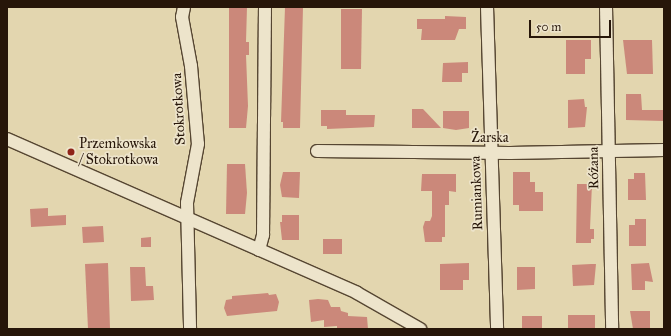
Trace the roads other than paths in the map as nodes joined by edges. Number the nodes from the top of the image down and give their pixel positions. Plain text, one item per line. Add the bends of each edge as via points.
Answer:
1 (184, 7) edge
2 (265, 7) edge
3 (487, 7) edge
4 (606, 7) edge
5 (7, 139) edge
6 (664, 150) edge
7 (317, 151) dead end
8 (608, 151) junction
9 (490, 153) junction
10 (188, 218) junction
11 (260, 250) junction
12 (190, 329) edge
13 (420, 329) edge
14 (498, 329) edge
15 (612, 329) edge

1 - 10 street, Stokrotkowa via 182,17 191,66 198,144 187,202
2 - 11 street via 263,235
3 - 9 street, Rumiankowa
4 - 8 street, Różana
5 - 10 street
6 - 8 street, Żarska
7 - 9 street, Żarska
8 - 9 street, Żarska
8 - 15 street, Różana
9 - 14 street, Rumiankowa
10 - 11 street
10 - 12 street, Stokrotkowa
11 - 13 street via 357,293

